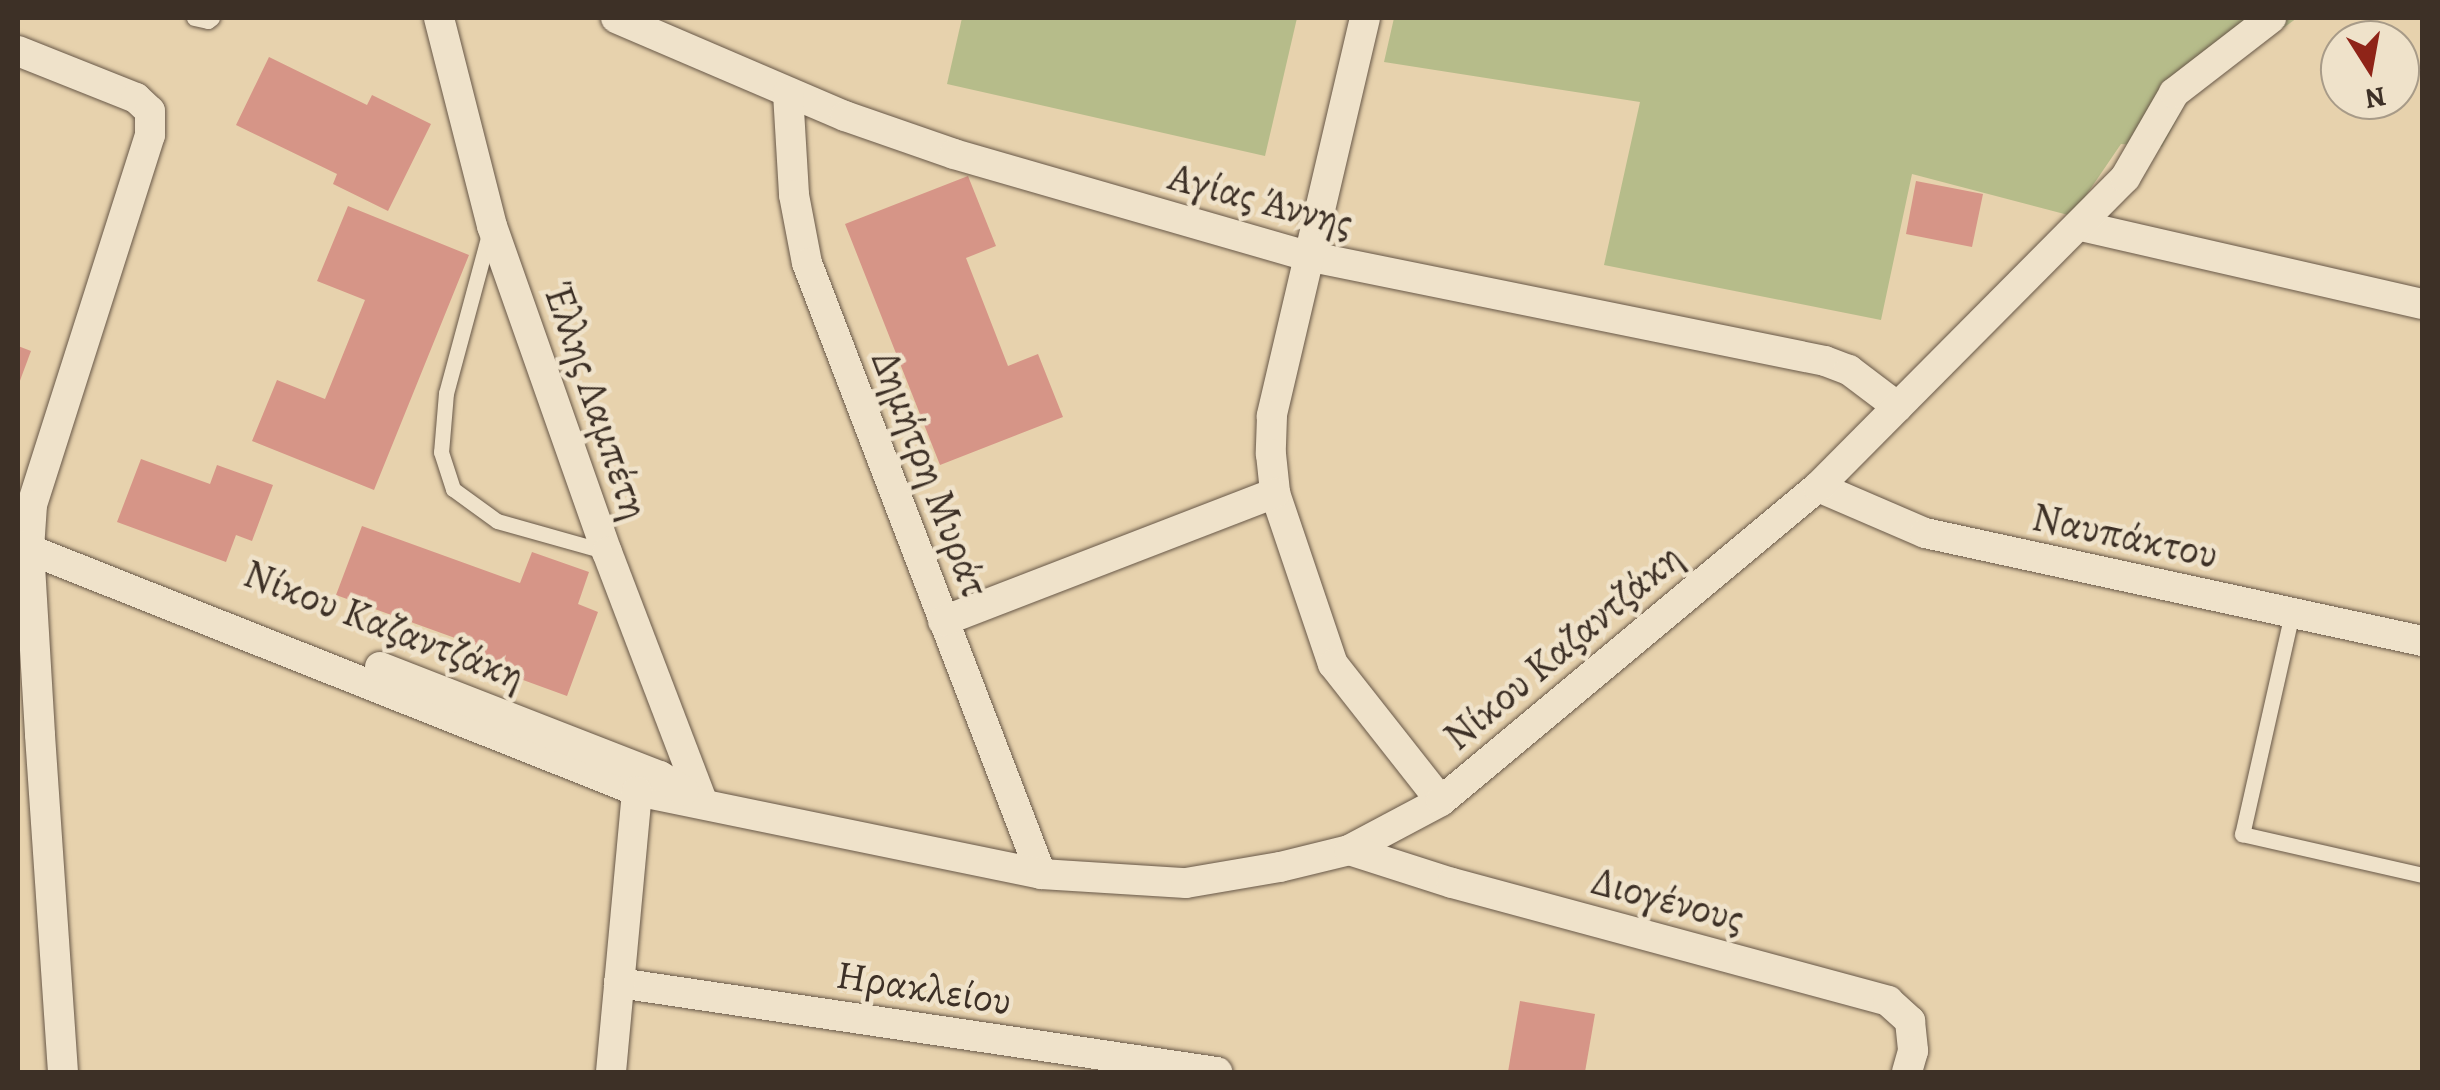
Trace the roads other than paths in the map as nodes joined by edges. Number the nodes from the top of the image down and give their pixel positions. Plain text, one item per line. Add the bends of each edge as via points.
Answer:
1 (194, 18) edge
2 (212, 18) edge
3 (439, 18) edge
4 (616, 18) edge
5 (1366, 18) edge
6 (2271, 18) edge
7 (677, 29) edge
8 (18, 51) edge
9 (788, 93) junction
10 (492, 226) junction
11 (2080, 226) junction
12 (1312, 258) junction
13 (2422, 304) edge
14 (1898, 407) junction
15 (1818, 487) junction
16 (1275, 494) junction
17 (23, 547) edge
18 (606, 552) junction
19 (2292, 613) junction
20 (943, 621) junction
21 (2422, 641) edge
22 (28, 735) edge
23 (637, 792) junction
24 (1441, 801) junction
25 (702, 803) junction
26 (1349, 850) junction
27 (1041, 874) junction
28 (2422, 875) edge
29 (618, 983) junction
30 (63, 1072) edge
31 (612, 1072) edge
32 (1217, 1072) edge
33 (1907, 1072) edge

1 - 2 lane
3 - 10 street, Έλλης Λαμπέτη
4 - 7 street, Αγίας Άννης
5 - 12 street
6 - 11 street, Νίκου Καζαντζάκη via 2174,93 2125,178
7 - 9 street, Αγίας Άννης
8 - 17 street via 136,98 150,111 150,135
9 - 12 street, Αγίας Άννης via 954,154
9 - 20 street, Δημήτρη Μυράτ via 794,195 807,263
10 - 18 street, Έλλης Λαμπέτη
10 - 18 lane via 446,393 441,452 453,488 497,521
11 - 13 street
11 - 14 street, Νίκου Καζαντζάκη
12 - 14 street, Αγίας Άννης via 1825,360
12 - 16 street via 1272,416
14 - 15 street, Νίκου Καζαντζάκη
15 - 19 street, Ναυπάκτου via 1925,533
15 - 24 street, Νίκου Καζαντζάκη
16 - 20 street
16 - 24 street via 1333,664
17 - 22 street
17 - 23 street, Νίκου Καζαντζάκη
17 - 25 street, Νίκου Καζαντζάκη via 92,554 660,776
18 - 25 street, Έλλης Λαμπέτη
19 - 21 street, Ναυπάκτου
19 - 28 lane via 2242,834
20 - 27 street, Δημήτρη Μυράτ
22 - 30 street
23 - 25 street, Νίκου Καζαντζάκη
23 - 29 street
24 - 26 street, Νίκου Καζαντζάκη
25 - 27 street, Νίκου Καζαντζάκη
26 - 27 street, Νίκου Καζαντζάκη via 1186,883
26 - 33 street, Διογένους via 1888,1002 1910,1021
29 - 31 street
29 - 32 street, Ηρακλείου

